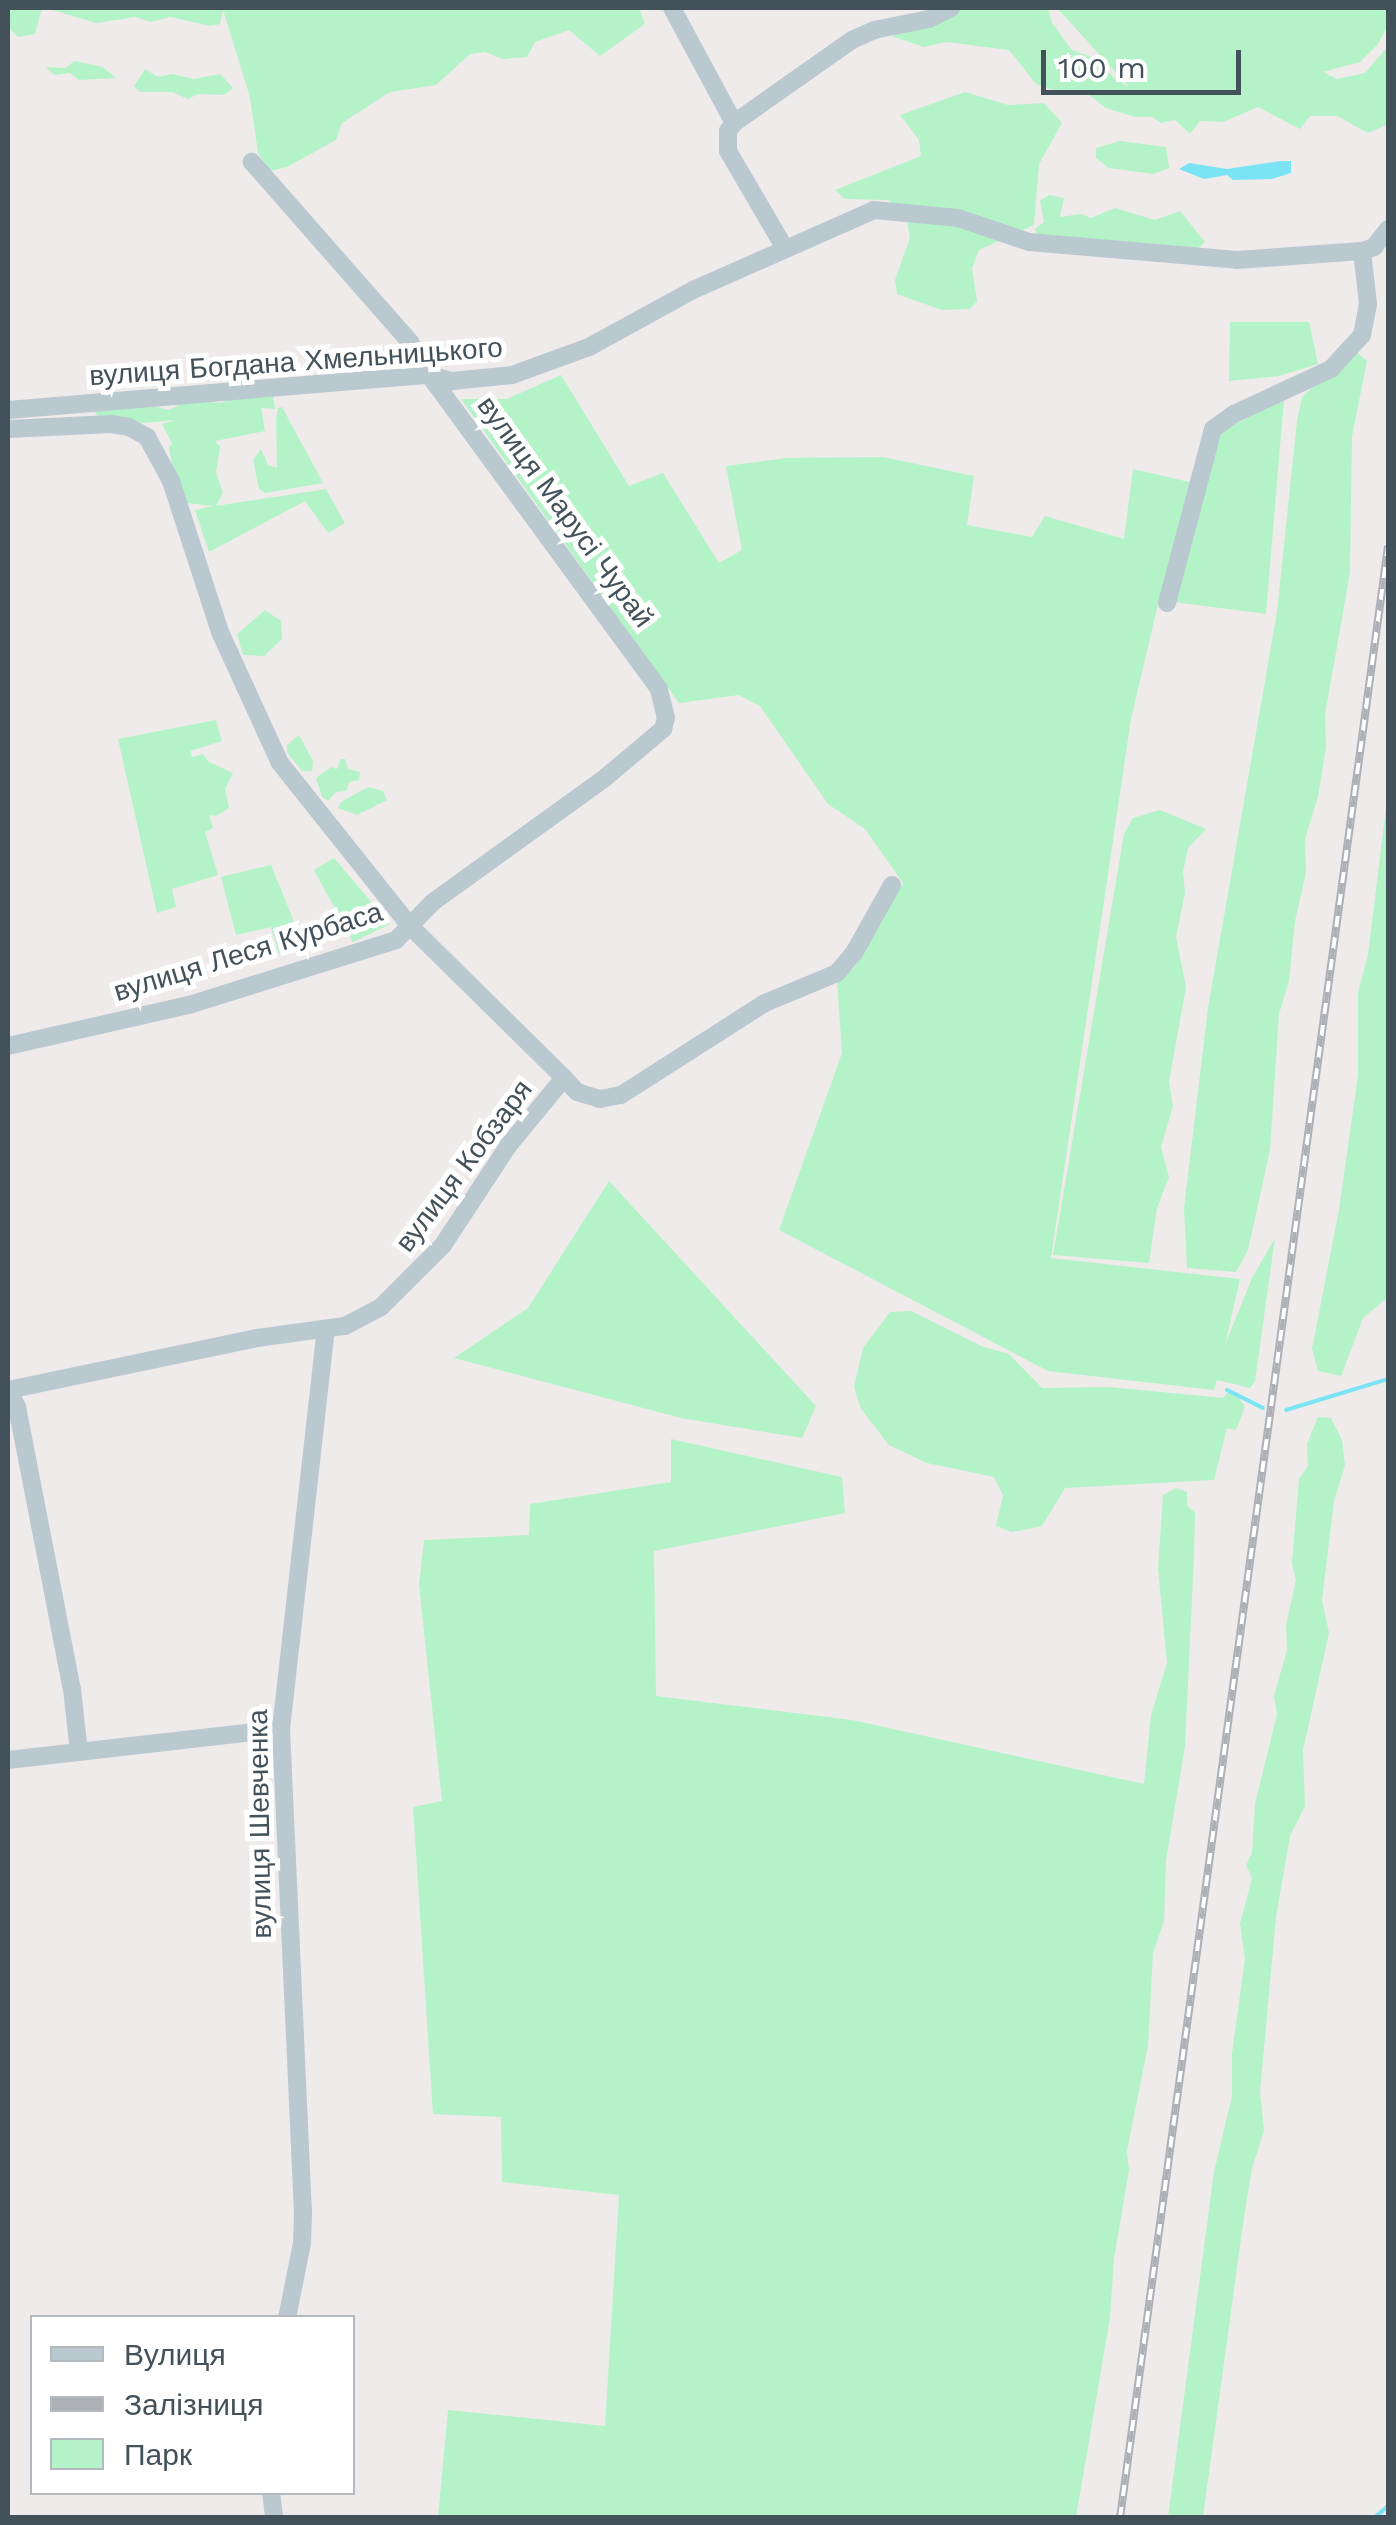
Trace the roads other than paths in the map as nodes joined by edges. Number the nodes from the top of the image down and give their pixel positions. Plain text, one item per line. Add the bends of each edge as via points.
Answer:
1 (672, 8) edge
2 (951, 8) edge
3 (734, 123) junction
4 (252, 162) dead end
5 (1388, 229) edge
6 (784, 247) junction
7 (1362, 250) junction
8 (429, 375) junction
9 (8, 410) edge
10 (8, 429) edge
11 (1167, 603) dead end
12 (666, 718) joint
13 (892, 886) dead end
14 (410, 926) junction
15 (8, 1046) edge
16 (564, 1078) junction
17 (326, 1330) junction
18 (8, 1390) edge
19 (281, 1729) junction
20 (79, 1752) junction
21 (8, 1760) edge
22 (289, 2315) edge

1 - 3 street
2 - 3 street via 852,40
3 - 6 street via 728,151
4 - 8 street, вулиця Марусі Чурай via 410,342
5 - 7 street via 1374,247
6 - 7 street, вулиця Богдана Хмельницького via 874,210 897,209 958,218 1029,242 1151,254 1237,260
6 - 8 street, вулиця Богдана Хмельницького via 589,348 537,367 482,380
7 - 11 street via 1367,322 1353,345 1331,370 1214,429
8 - 9 street, вулиця Богдана Хмельницького
8 - 12 street, вулиця Марусі Чурай via 659,689
10 - 14 street via 111,424 147,438 170,480 220,632 280,763
12 - 14 street, вулиця Леся Курбаса via 656,738
13 - 16 street, вулиця Кобзаря via 837,973 765,1002 622,1095 600,1100 577,1092
14 - 15 street, вулиця Леся Курбаса via 396,940 189,1005
14 - 16 street
16 - 17 street, вулиця Кобзаря via 508,1146 444,1246 381,1307
17 - 18 street, вулиця Кобзаря
17 - 19 street, вулиця Шевченка
18 - 20 street via 17,1407
19 - 20 street
19 - 22 street, вулиця Шевченка via 302,2213
20 - 21 street

